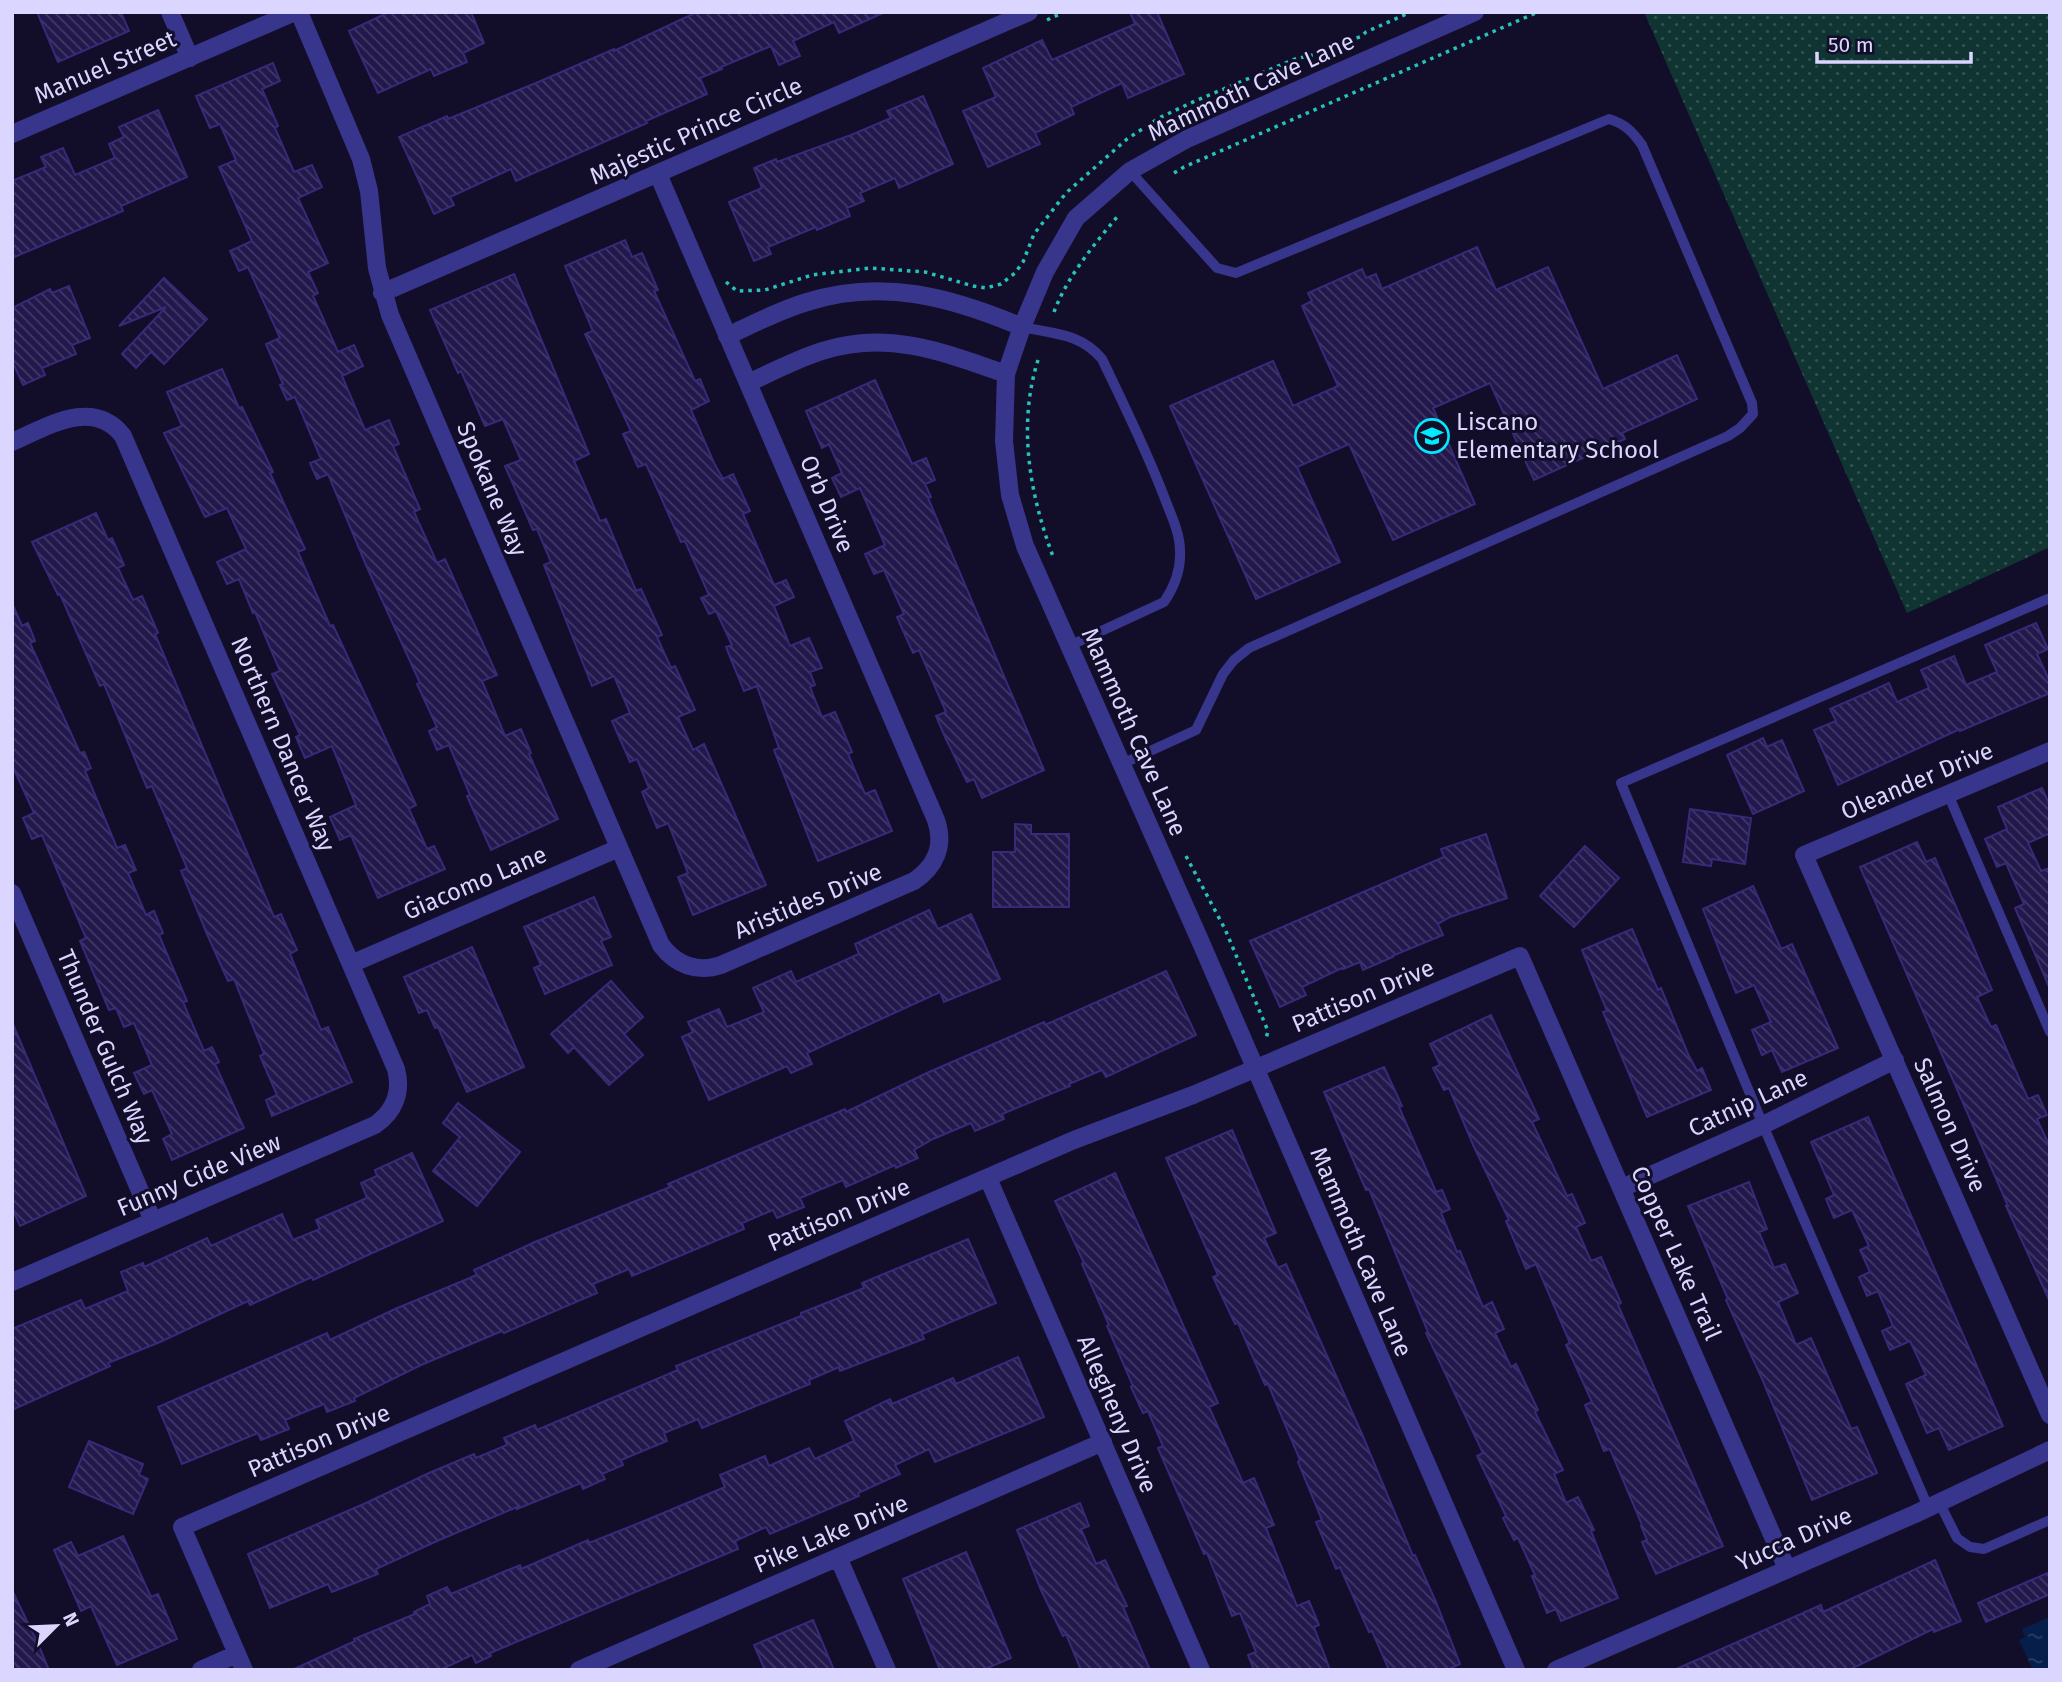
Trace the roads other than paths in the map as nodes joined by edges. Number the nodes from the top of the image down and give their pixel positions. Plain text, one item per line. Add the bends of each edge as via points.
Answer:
1 (170, 12) edge
2 (297, 12) edge
3 (1475, 12) edge
4 (1034, 18) edge
5 (190, 58) junction
6 (12, 134) edge
7 (1130, 171) junction
8 (658, 174) junction
9 (382, 293) junction
10 (1022, 327) junction
11 (727, 335) junction
12 (1006, 374) junction
13 (748, 383) junction
14 (12, 442) edge
15 (2050, 598) edge
16 (1069, 646) junction
17 (2050, 751) edge
18 (1122, 764) junction
19 (1948, 794) junction
20 (619, 848) junction
21 (1804, 855) joint
22 (937, 856) joint
23 (12, 893) edge
24 (1520, 957) joint
25 (351, 964) junction
26 (687, 966) joint
27 (2050, 1032) edge
28 (1895, 1060) junction
29 (1255, 1069) junction
30 (396, 1101) joint
31 (1763, 1125) junction
32 (988, 1178) junction
33 (1622, 1188) junction
34 (153, 1221) junction
35 (12, 1282) edge
36 (2050, 1415) edge
37 (1102, 1442) junction
38 (2050, 1450) edge
39 (1933, 1504) junction
40 (2050, 1520) edge
41 (838, 1557) junction
42 (1787, 1569) junction
43 (241, 1662) edge
44 (201, 1670) edge
45 (579, 1670) edge
46 (887, 1670) edge
47 (1201, 1670) edge
48 (1516, 1670) edge
49 (1556, 1670) edge

1 - 5 street
2 - 5 street, Manuel Street
2 - 9 street, Spokane Way via 361,159
3 - 7 street, Mammoth Cave Lane via 1187,139
4 - 8 street, Majestic Prince Circle
5 - 6 street, Manuel Street
7 - 10 street, Mammoth Cave Lane via 1076,218 1045,272
7 - 18 lane via 1217,268 1236,273 1609,119 1625,125 1642,145 1752,403 1752,414 1728,436 1249,648 1223,674 1196,730
8 - 9 street, Majestic Prince Circle
8 - 11 street, Orb Drive
9 - 20 street, Spokane Way
10 - 11 street via 932,295 885,290 848,292 805,302
10 - 12 street, Mammoth Cave Lane
10 - 16 lane via 1081,340 1102,359 1153,468 1180,550 1176,580 1164,602
11 - 13 street, Orb Drive
12 - 13 street via 933,349 883,342 823,351
12 - 16 street, Mammoth Cave Lane via 1004,441 1010,495 1025,546
13 - 22 street, Orb Drive via 936,820 940,837
14 - 25 street, Northern Dancer Way via 82,415 100,418 126,441
15 - 31 lane via 1621,783
16 - 18 street, Mammoth Cave Lane
17 - 19 street, Oleander Drive
18 - 29 street, Mammoth Cave Lane
19 - 21 street, Oleander Drive
19 - 27 lane
20 - 25 street, Giacomo Lane
20 - 26 street, Spokane Way via 662,945
21 - 28 street, Salmon Drive
22 - 26 street, Aristides Drive via 928,871 914,881 721,965
23 - 34 street, Thunder Gulch Way
24 - 29 street, Pattison Drive
24 - 33 street, Copper Lake Trail
25 - 30 street, Northern Dancer Way via 396,1069
28 - 31 street, Catnip Lane
28 - 36 street, Salmon Drive
29 - 32 street, Pattison Drive
29 - 48 street, Mammoth Cave Lane
30 - 34 street, Funny Cide View via 383,1120 370,1128
31 - 33 street, Catnip Lane
31 - 39 lane
32 - 37 street, Allegheny Drive
32 - 43 street, Pattison Drive via 182,1527
33 - 42 street, Copper Lake Trail
34 - 35 street, Funny Cide View
37 - 41 street, Pike Lake Drive
37 - 47 street, Allegheny Drive
38 - 39 street, Yucca Drive
39 - 40 lane via 1957,1538 1984,1549
39 - 42 street, Yucca Drive
41 - 45 street, Pike Lake Drive
41 - 46 street
42 - 49 street, Yucca Drive
43 - 44 street

